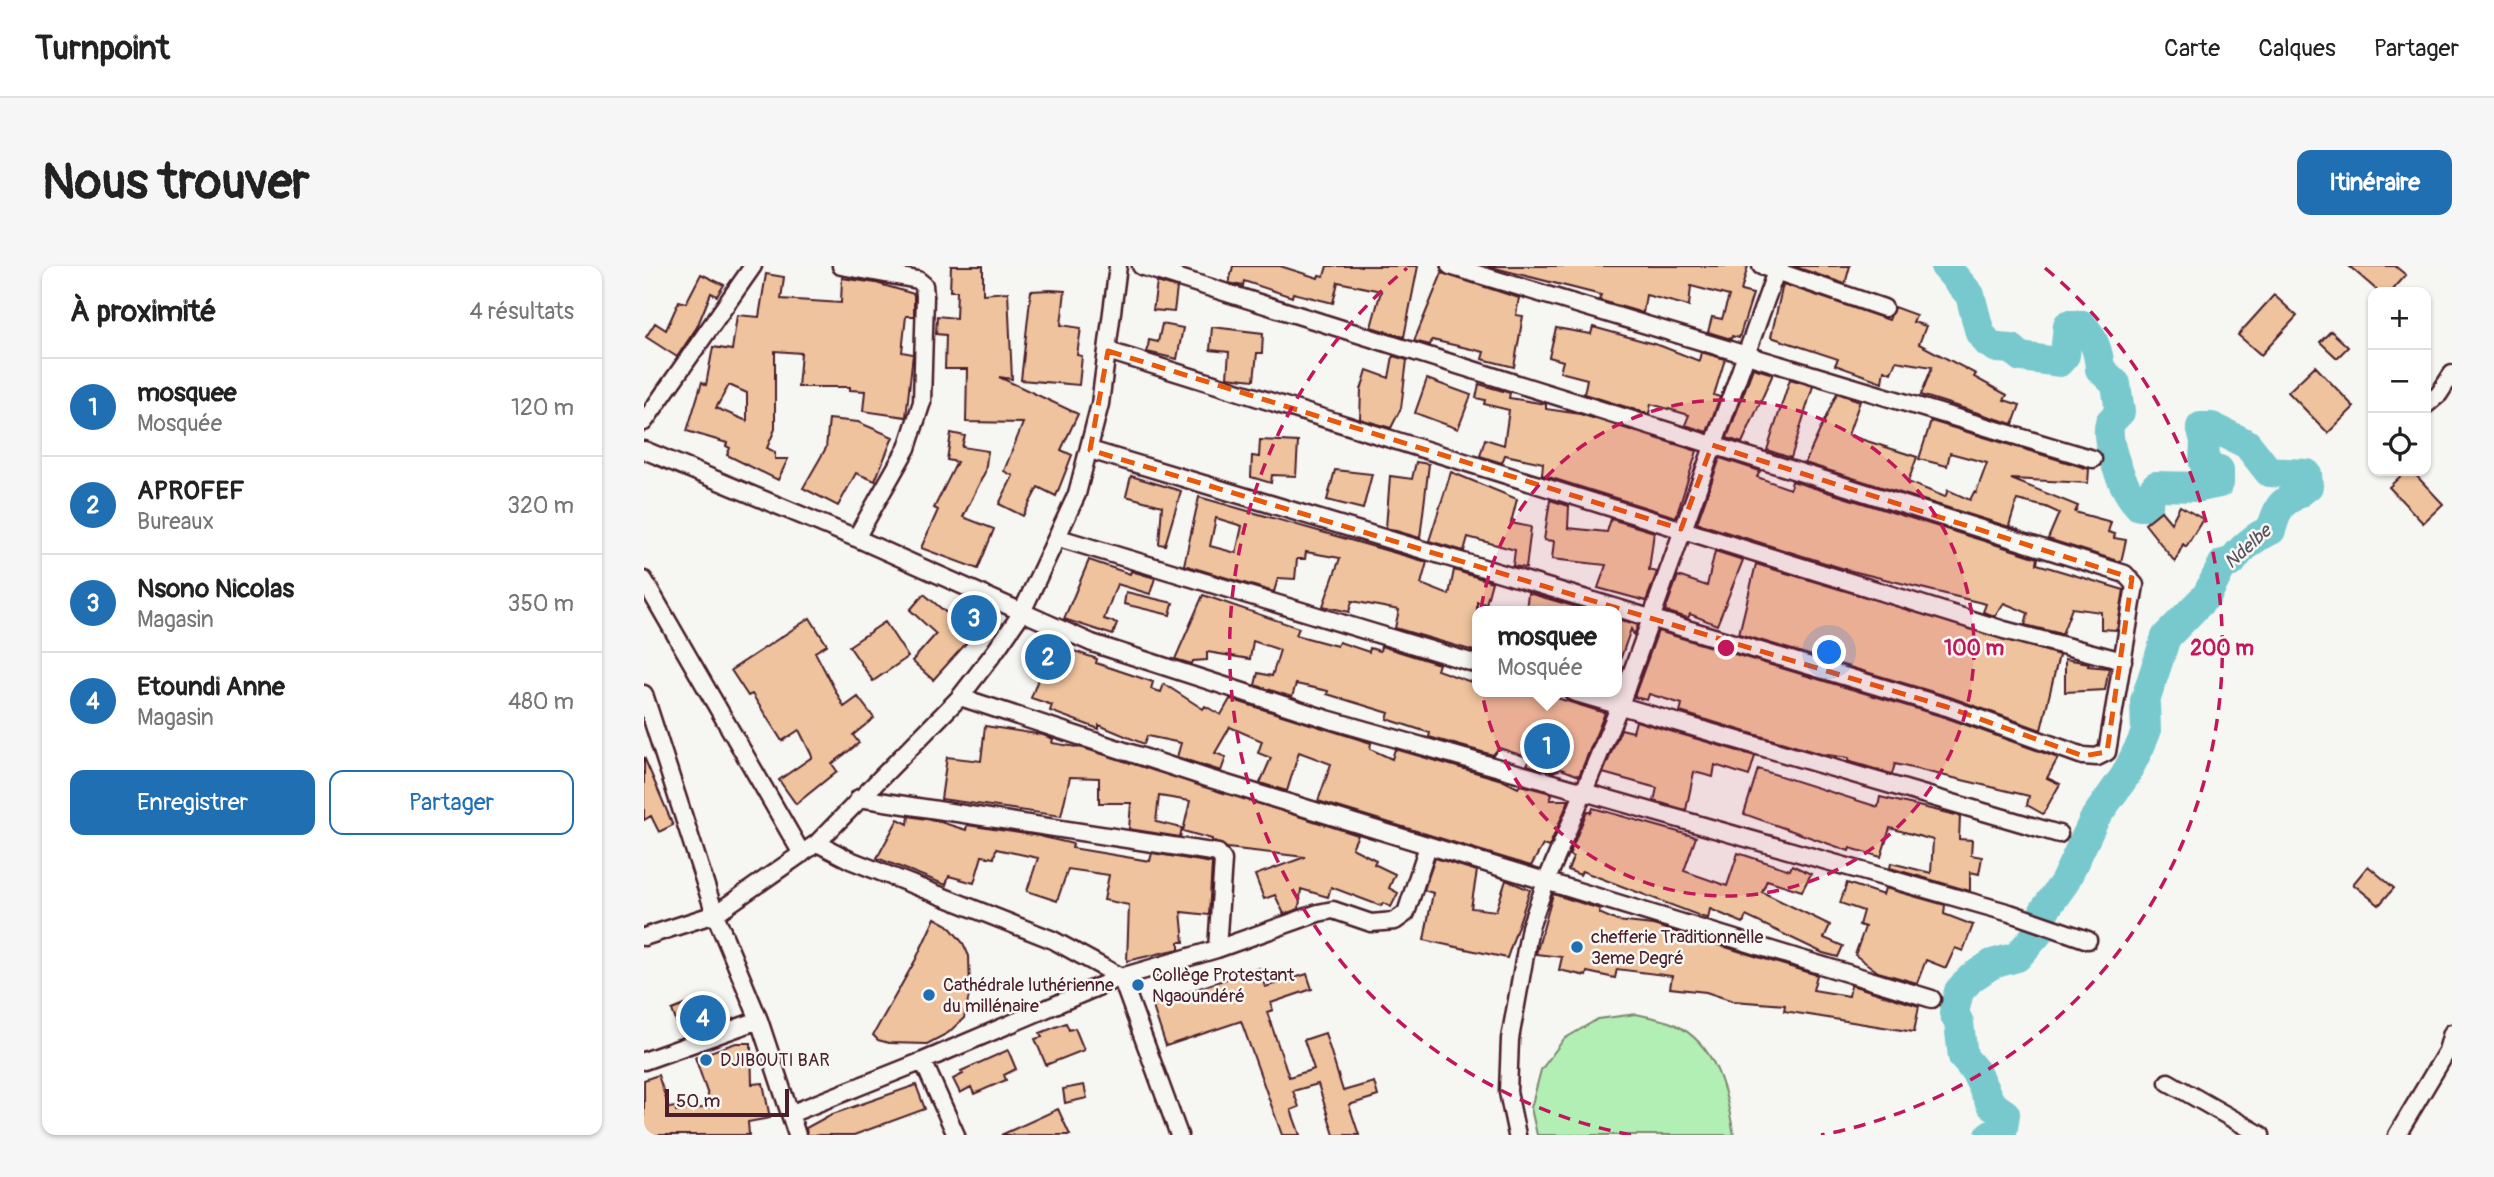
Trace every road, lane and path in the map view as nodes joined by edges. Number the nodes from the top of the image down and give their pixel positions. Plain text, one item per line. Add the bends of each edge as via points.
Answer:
1 (753, 266) edge
2 (841, 266) edge
3 (1118, 266) edge
4 (1141, 266) edge
5 (1450, 266) edge
6 (1771, 268) edge
7 (1884, 308) dead end
8 (1108, 351) junction
9 (1745, 353) junction
10 (2452, 373) edge
11 (2431, 401) edge
12 (644, 422) edge
13 (1712, 444) junction
14 (644, 450) edge
15 (1090, 450) junction
16 (2093, 458) dead end
17 (1681, 528) junction
18 (856, 538) junction
19 (1059, 538) junction
20 (644, 580) edge
21 (1613, 606) edge
22 (1622, 609) edge
23 (1021, 614) junction
24 (1650, 617) junction
25 (2123, 661) junction
26 (1472, 662) edge
27 (644, 694) edge
28 (960, 697) junction
29 (1591, 697) edge
30 (1620, 705) junction
31 (1583, 792) junction
32 (859, 798) junction
33 (2059, 834) dead end
34 (817, 843) junction
35 (1428, 846) junction
36 (802, 854) junction
37 (1546, 882) junction
38 (715, 914) junction
39 (644, 937) edge
40 (2088, 940) dead end
41 (1216, 949) junction
42 (1121, 977) junction
43 (1932, 999) dead end
44 (760, 1020) junction
45 (2452, 1033) edge
46 (644, 1061) edge
47 (923, 1061) junction
48 (2168, 1082) dead end
49 (790, 1114) junction
50 (797, 1135) edge
51 (956, 1135) edge
52 (1179, 1135) edge
53 (1517, 1135) edge
54 (2261, 1135) edge
55 (2397, 1135) edge

1 - 12 street
2 - 18 street via 918,281 924,285 925,296 922,402 907,448
3 - 8 street
4 - 13 street
5 - 9 street
6 - 7 street
6 - 9 street
8 - 15 street
8 - 17 street
9 - 13 street
9 - 16 street
10 - 11 street
13 - 17 street
13 - 25 street via 2132,578 2135,584
14 - 18 street
15 - 19 street
15 - 21 street
17 - 24 street
17 - 25 street via 2004,630
18 - 23 street
19 - 23 street
19 - 26 street
20 - 36 street
22 - 24 street
23 - 28 street
23 - 31 street via 1092,643 1327,719
24 - 25 street via 1947,707 2083,756 2107,752
24 - 30 street
27 - 38 street
28 - 32 street
28 - 35 street
29 - 30 street
30 - 31 street
30 - 33 street
31 - 37 street
31 - 40 street
32 - 34 street
32 - 41 street via 1218,853 1223,860
34 - 36 street
34 - 42 street via 1053,940
35 - 37 street
35 - 41 street via 1406,913 1395,921 1371,923 1333,910
36 - 38 street
37 - 43 street
37 - 53 street via 1530,927 1510,1039 1508,1092
38 - 39 street
38 - 44 street
41 - 42 street
42 - 47 street
42 - 52 street
44 - 46 street
44 - 49 street
45 - 55 street via 2447,1051
47 - 49 street
47 - 51 street
48 - 54 street
49 - 50 street

